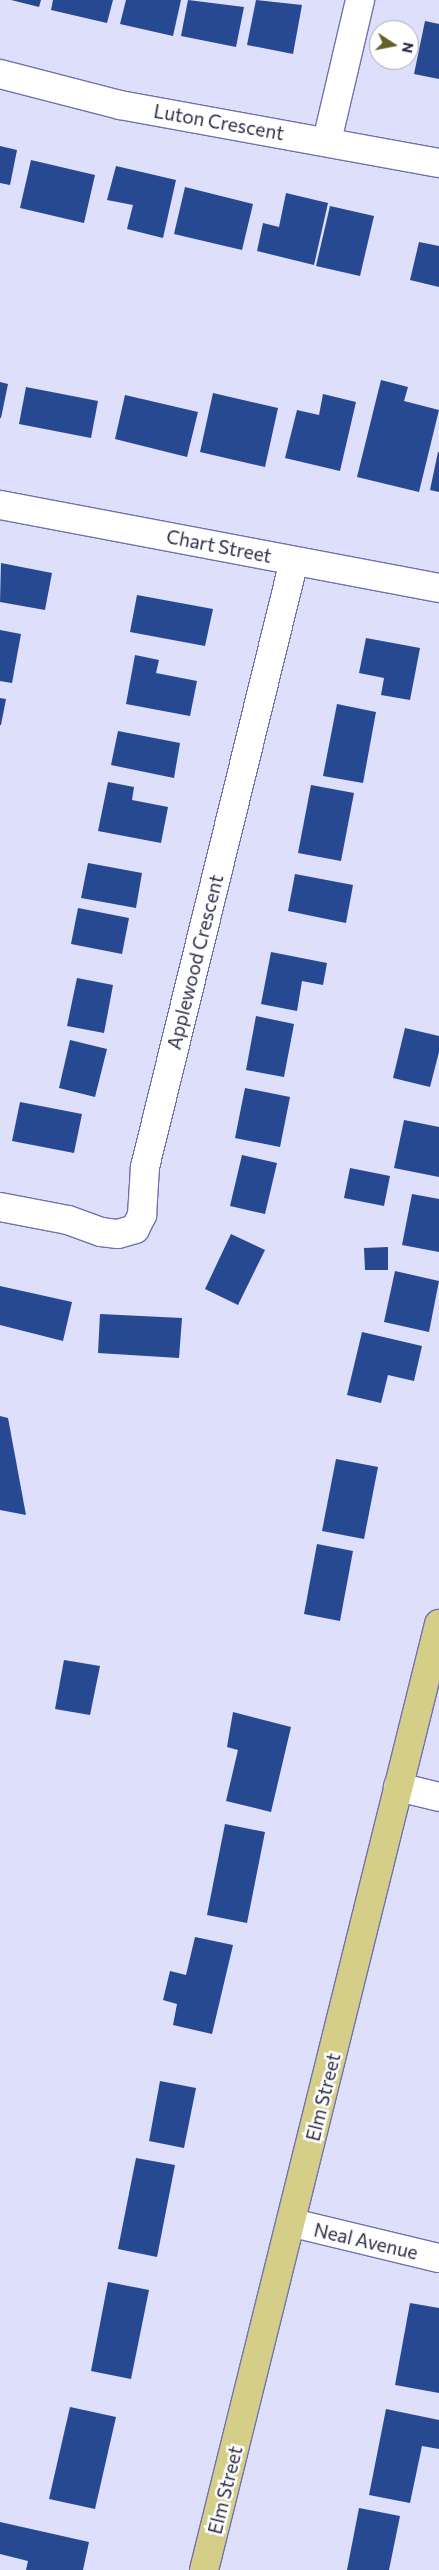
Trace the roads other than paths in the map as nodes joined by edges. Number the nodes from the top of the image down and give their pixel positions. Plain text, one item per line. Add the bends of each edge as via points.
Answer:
1 (360, 0) edge
2 (0, 74) edge
3 (327, 141) junction
4 (439, 163) edge
5 (0, 505) edge
6 (294, 560) junction
7 (439, 588) edge
8 (0, 1207) edge
9 (439, 1624) edge
10 (398, 1787) junction
11 (439, 1797) edge
12 (293, 2223) junction
13 (439, 2258) edge
14 (204, 2570) edge

1 - 3 street
2 - 3 street, Luton Crescent via 120,105
3 - 4 street, Luton Crescent
5 - 6 street, Chart Street
6 - 7 street, Chart Street
6 - 8 street, Applewood Crescent via 145,1166 142,1215 135,1229 118,1234
9 - 10 main road, Elm Street
10 - 11 street
10 - 12 main road, Elm Street
12 - 13 street, Neal Avenue
12 - 14 main road, Elm Street

